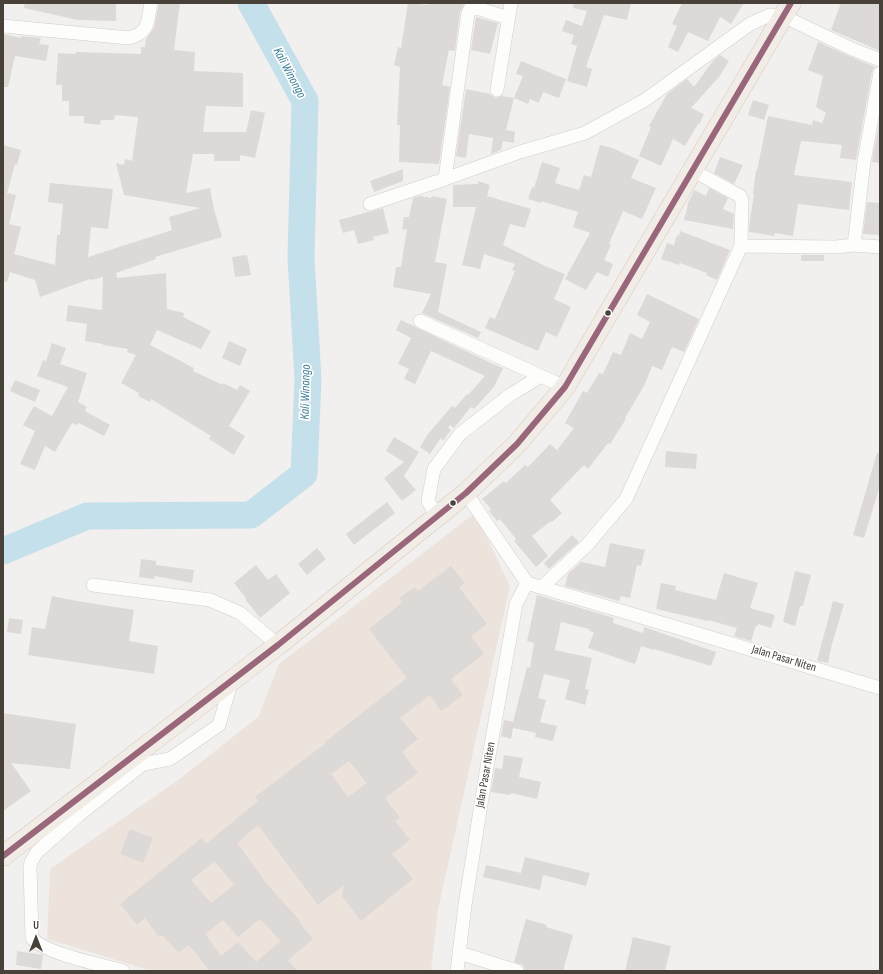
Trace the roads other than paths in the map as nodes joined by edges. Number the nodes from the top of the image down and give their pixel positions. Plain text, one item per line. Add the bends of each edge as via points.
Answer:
1 (151, 3) edge
2 (511, 3) edge
3 (787, 10) edge
4 (508, 18) junction
5 (3, 26) edge
6 (880, 60) edge
7 (880, 73) edge
8 (497, 90) dead end
9 (692, 170) junction
10 (445, 179) junction
11 (370, 204) dead end
12 (854, 245) junction
13 (741, 246) junction
14 (880, 247) edge
15 (420, 321) dead end
16 (541, 376) junction
17 (565, 386) junction
18 (466, 493) junction
19 (437, 517) junction
20 (527, 583) junction
21 (93, 585) dead end
22 (542, 587) junction
23 (278, 645) junction
24 (232, 680) junction
25 (880, 688) edge
26 (140, 759) junction
27 (3, 856) edge
28 (460, 953) junction
29 (123, 971) edge
30 (457, 971) edge
31 (517, 971) edge

1 - 5 street via 146,28 139,35 129,38
2 - 4 street
3 - 6 street via 852,49
3 - 9 main road
3 - 10 street via 750,24 646,100 585,133 520,152
4 - 8 street
4 - 10 street via 480,9 470,9 468,13
7 - 12 street
9 - 13 street via 740,196
9 - 17 main road
10 - 11 street
12 - 13 street
12 - 14 street
13 - 22 street via 626,499 587,545
15 - 16 street
16 - 17 street
16 - 19 street via 510,395 460,434 434,469 428,501
17 - 18 main road via 517,444
18 - 19 main road
18 - 20 street
19 - 23 main road
20 - 22 street, Jalan Pasar Niten
20 - 28 street, Jalan Pasar Niten via 516,604 486,773
21 - 23 street via 210,600 240,613
22 - 25 street, Jalan Pasar Niten
23 - 24 main road
24 - 26 main road
24 - 26 street via 219,725 170,759
26 - 27 main road
26 - 29 street via 37,852 30,867 32,938 35,942 50,950
28 - 30 street, Jalan Pasar Niten
28 - 31 street

